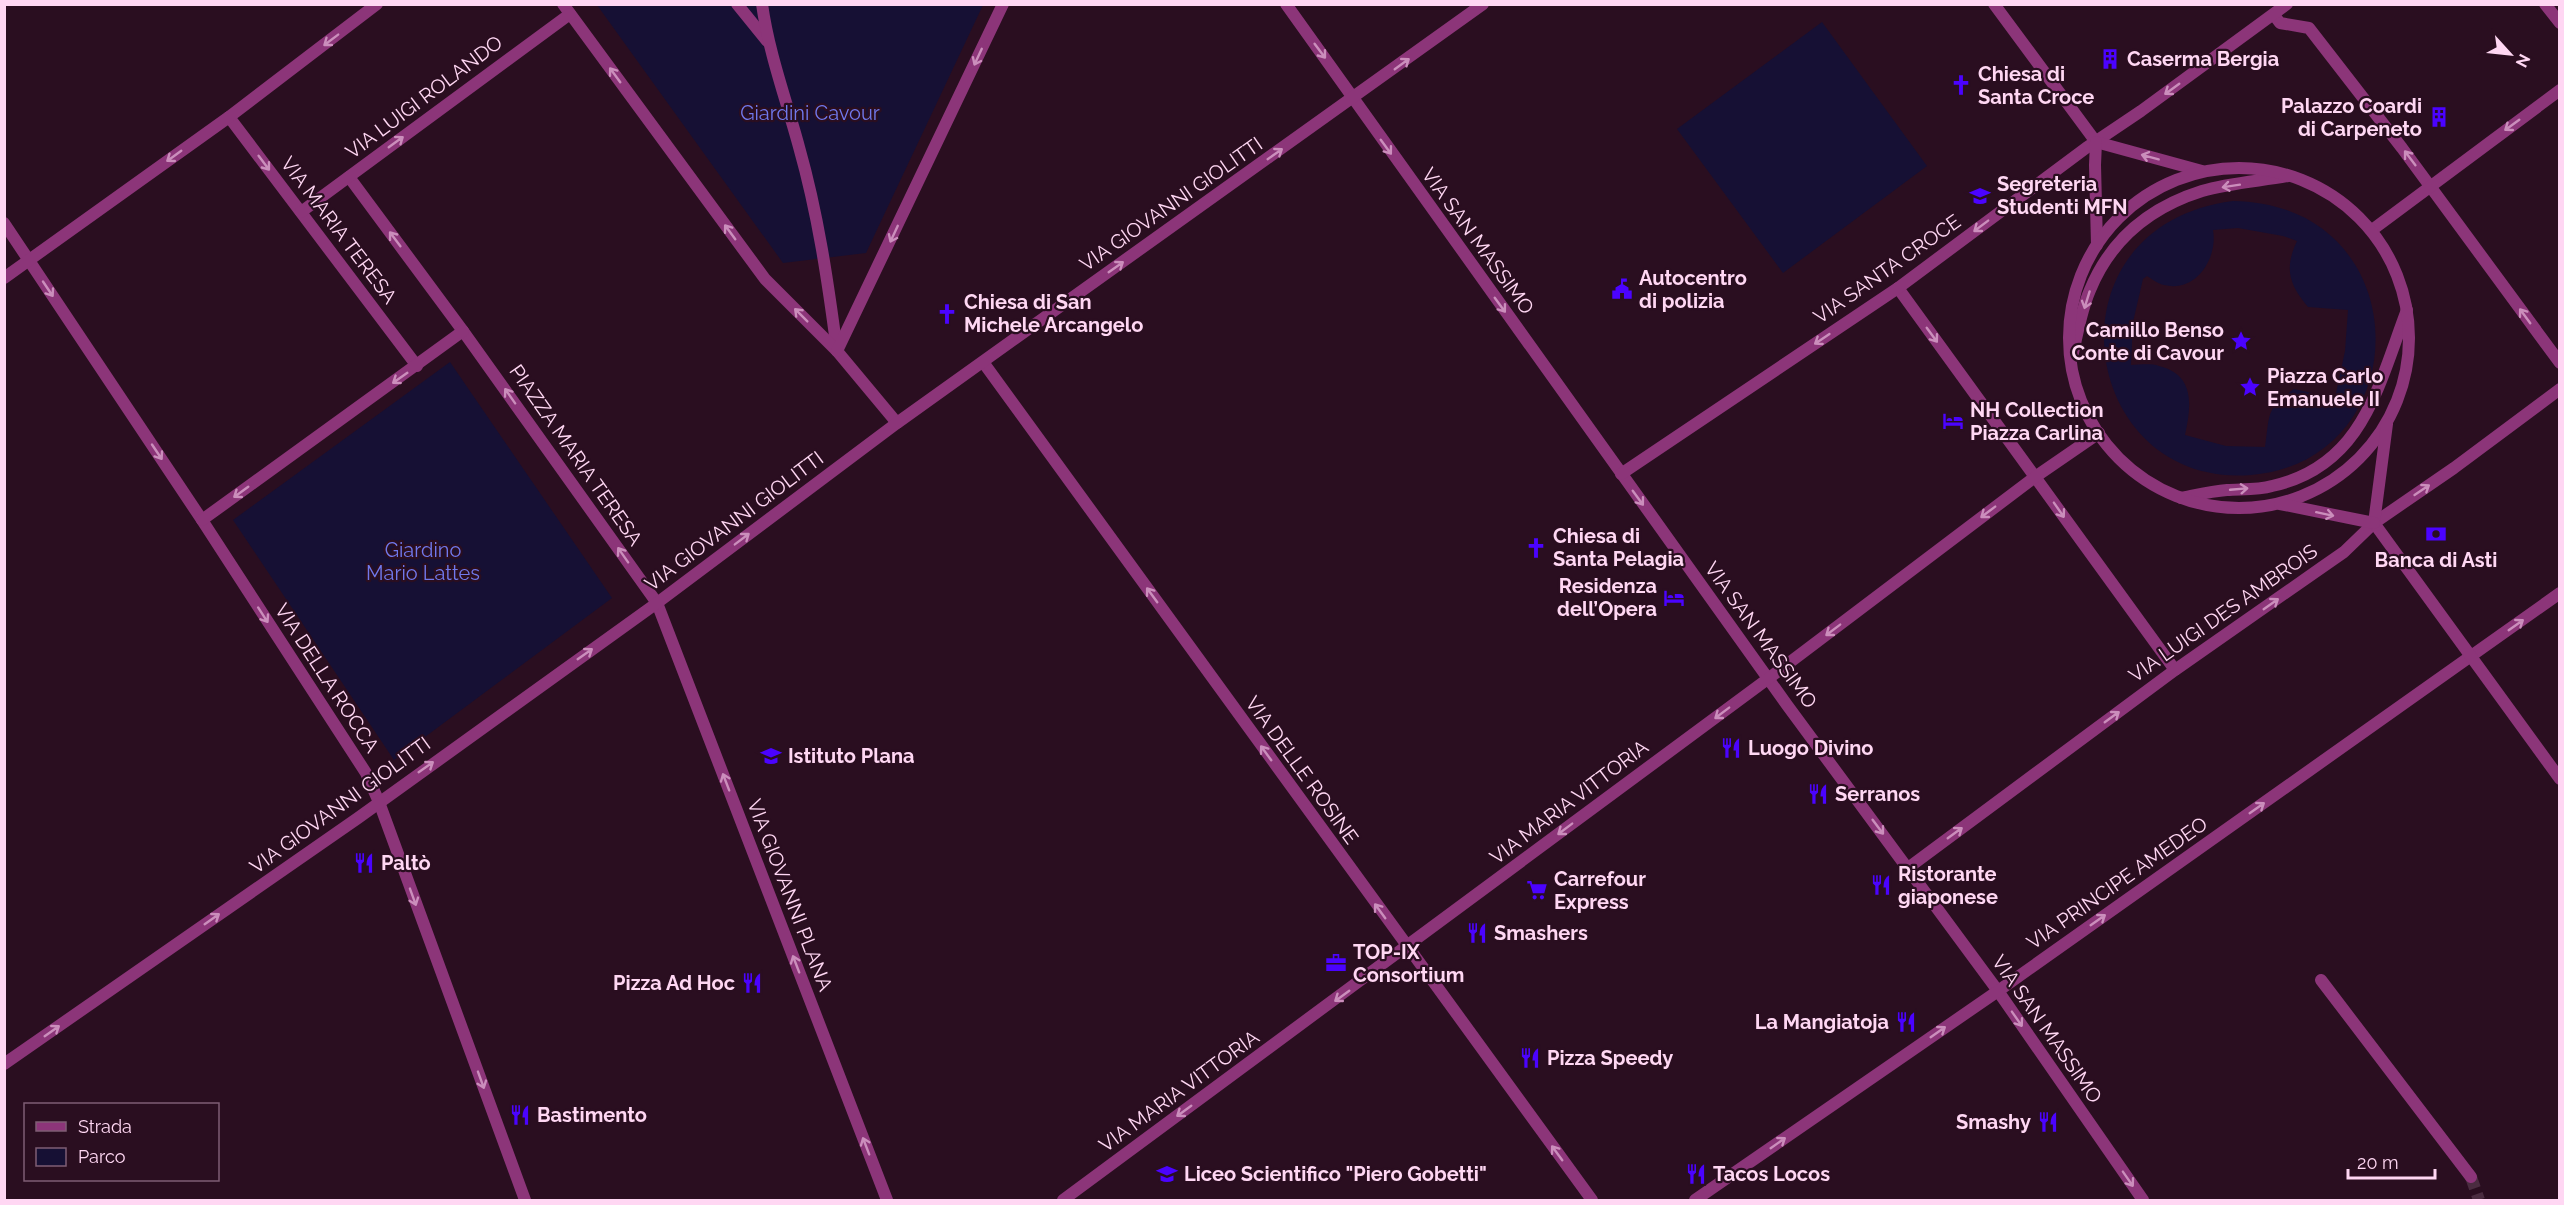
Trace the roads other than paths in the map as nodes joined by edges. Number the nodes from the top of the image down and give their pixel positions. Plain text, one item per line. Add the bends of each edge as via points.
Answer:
1 (377, 4) edge
2 (737, 4) edge
3 (762, 4) edge
4 (1003, 4) edge
5 (1286, 4) edge
6 (1483, 4) edge
7 (1994, 4) edge
8 (2287, 4) edge
9 (2546, 4) edge
10 (566, 9) edge
11 (2274, 15) junction
12 (2559, 23) edge
13 (768, 42) junction
14 (2559, 90) edge
15 (1355, 98) junction
16 (229, 117) junction
17 (2096, 142) junction
18 (2204, 172) junction
19 (2288, 176) junction
20 (349, 177) junction
21 (2430, 185) junction
22 (301, 212) junction
23 (4, 223) edge
24 (2372, 230) junction
25 (2097, 244) junction
26 (29, 261) junction
27 (4, 278) edge
28 (1898, 288) junction
29 (2407, 310) junction
30 (463, 331) junction
31 (837, 351) junction
32 (983, 362) junction
33 (2071, 362) junction
34 (2559, 363) edge
35 (417, 366) junction
36 (2559, 389) edge
37 (2388, 420) junction
38 (897, 423) junction
39 (2099, 433) junction
40 (1621, 474) junction
41 (2035, 477) junction
42 (2181, 498) junction
43 (2276, 504) junction
44 (202, 520) junction
45 (2374, 523) junction
46 (2559, 593) edge
47 (657, 603) junction
48 (2472, 657) junction
49 (2175, 670) junction
50 (1769, 678) junction
51 (2559, 779) edge
52 (379, 802) junction
53 (1908, 868) junction
54 (1406, 946) junction
55 (2321, 980) dead end
56 (1998, 991) junction
57 (4, 1064) edge
58 (2471, 1177) tunnel mouth
59 (525, 1200) edge
60 (887, 1200) edge
61 (1063, 1200) edge
62 (1592, 1200) edge
63 (1695, 1200) edge
64 (2143, 1200) edge

1 -> 16 street
2 - 13 street
3 - 13 street
4 -> 31 street
5 -> 15 street, VIA SAN MASSIMO
15 -> 6 street, VIA GIOVANNI GIOLITTI
7 - 17 street
8 - 11 street, VIA SANTA CROCE
9 - 12 street
20 -> 10 street, VIA LUIGI ROLANDO
31 -> 10 street via 765,279
11 -> 17 street, VIA SANTA CROCE
21 -> 11 street via 2309,28 2280,23
13 - 31 street via 800,148 825,258
14 -> 21 street
32 -> 15 street, VIA GIOVANNI GIOLITTI
15 -> 40 street, VIA SAN MASSIMO via 1368,122
16 -> 22 street, VIA MARIA TERESA
16 -> 26 street
18 -> 17 street
17 - 25 street
17 -> 28 street, VIA SANTA CROCE
18 - 19 street via 2253,168
18 - 25 street via 2177,179 2145,197
19 - 24 street via 2331,195
19 -> 33 street via 2205,190 2167,203 2142,220 2110,255 2090,290
20 - 22 street, VIA LUIGI ROLANDO
30 -> 20 street, PIAZZA MARIA TERESA
21 - 24 street
34 -> 21 street
22 - 35 street, VIA MARIA TERESA
23 - 26 street, VIA DELLA ROCCA
24 - 29 street via 2388,255
25 - 33 street via 2076,290 2069,338
26 - 27 street
26 -> 44 street, VIA DELLA ROCCA
28 -> 40 street, VIA SANTA CROCE
28 -> 41 street
29 - 37 street via 2408,357
42 -> 29 street via 2271,487 2325,465 2364,421
30 - 35 street
47 -> 30 street, PIAZZA MARIA TERESA
31 - 38 street
32 - 38 street, VIA GIOVANNI GIOLITTI
54 -> 32 street, VIA DELLE ROSINE
33 - 39 street via 2083,404
35 -> 44 street
45 -> 36 street, VIA LUIGI DES AMBROIS
37 - 43 street via 2361,456 2344,471 2305,494
37 - 45 street
47 -> 38 street, VIA GIOVANNI GIOLITTI
39 - 41 street, VIA MARIA VITTORIA
39 - 42 street via 2139,475
40 -> 50 street, VIA SAN MASSIMO
41 -> 49 street
41 -> 50 street, VIA MARIA VITTORIA
42 - 43 street via 2228,507
43 -> 45 street
44 -> 52 street, VIA DELLA ROCCA via 366,773
45 - 48 street
49 -> 45 street, VIA LUIGI DES AMBROIS via 2329,563
48 -> 46 street, VIA PRINCIPE AMEDEO
52 -> 47 street, VIA GIOVANNI GIOLITTI
60 -> 47 street, VIA GIOVANNI PLANA
48 - 51 street
56 -> 48 street, VIA PRINCIPE AMEDEO
53 -> 49 street, VIA LUIGI DES AMBROIS
50 -> 53 street, VIA SAN MASSIMO
50 -> 54 street, VIA MARIA VITTORIA
57 -> 52 street, VIA GIOVANNI GIOLITTI
52 -> 59 street, VIA DELLA ROCCA
53 - 56 street, VIA SAN MASSIMO
54 -> 61 street, VIA MARIA VITTORIA
62 -> 54 street, VIA DELLE ROSINE
55 - 58 street
63 -> 56 street, VIA PRINCIPE AMEDEO
56 -> 64 street, VIA SAN MASSIMO

